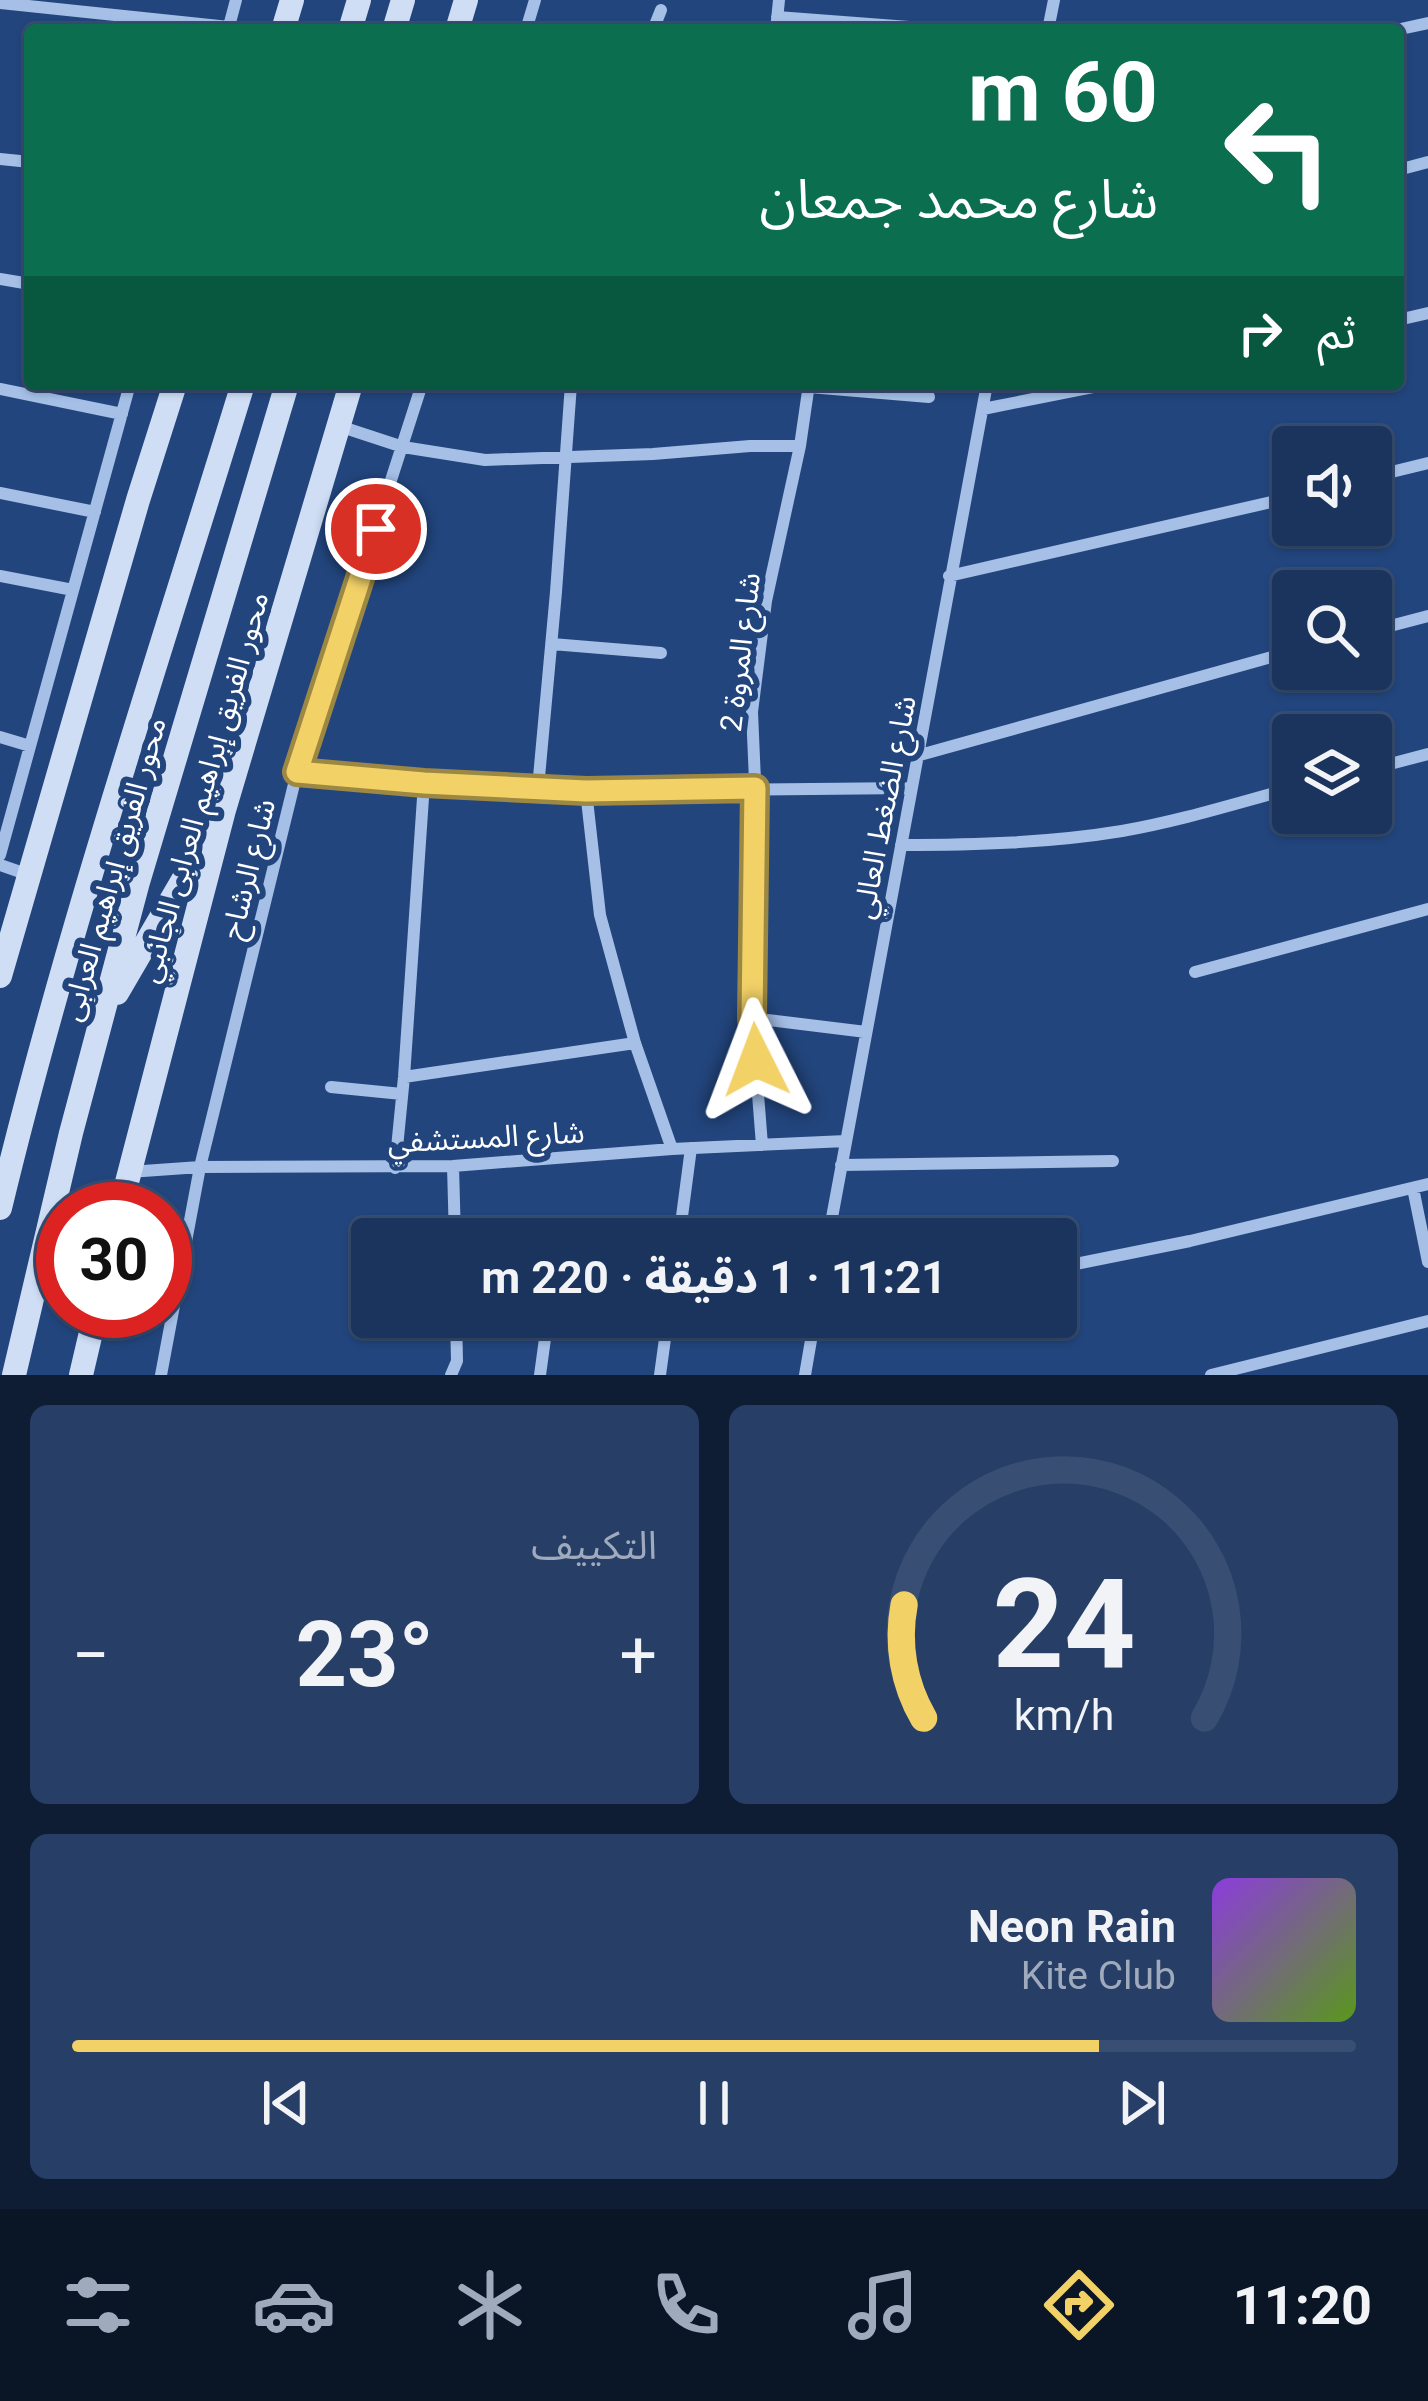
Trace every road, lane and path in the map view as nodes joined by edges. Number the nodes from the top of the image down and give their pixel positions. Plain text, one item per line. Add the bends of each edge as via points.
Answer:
1 (779, 0) edge
2 (2, 2) edge
3 (661, 10) dead end
4 (193, 24) edge
5 (655, 24) edge
6 (776, 24) edge
7 (0, 389) edge
8 (128, 390) edge
9 (173, 390) edge
10 (241, 390) edge
11 (285, 390) edge
12 (349, 390) edge
13 (420, 390) edge
14 (570, 390) edge
15 (808, 390) edge
16 (853, 390) edge
17 (986, 390) edge
18 (1078, 390) edge
19 (929, 397) dead end
20 (983, 409) junction
21 (122, 414) junction
22 (339, 426) junction
23 (800, 446) junction
24 (403, 448) junction
25 (565, 456) junction
26 (1428, 463) edge
27 (1392, 472) edge
28 (0, 493) edge
29 (1272, 502) edge
30 (94, 512) junction
31 (0, 575) edge
32 (950, 576) junction
33 (73, 590) junction
34 (1428, 616) edge
35 (1392, 625) edge
36 (551, 644) junction
37 (661, 652) dead end
38 (1272, 658) edge
39 (0, 737) edge
40 (30, 746) junction
41 (1428, 754) edge
42 (920, 755) junction
43 (1392, 763) edge
44 (297, 772) junction
45 (424, 783) junction
46 (538, 788) junction
47 (755, 788) junction
48 (911, 788) junction
49 (586, 791) junction
50 (1272, 793) edge
51 (224, 810) junction
52 (901, 845) junction
53 (0, 855) edge
54 (0, 866) edge
55 (29, 875) junction
56 (1428, 909) edge
57 (1195, 972) dead end
58 (0, 976) edge
59 (752, 1018) junction
60 (100, 1021) junction
61 (866, 1032) junction
62 (635, 1043) junction
63 (404, 1077) junction
64 (331, 1087) dead end
65 (402, 1094) junction
66 (846, 1141) junction
67 (762, 1145) junction
68 (691, 1148) junction
69 (672, 1149) junction
70 (1113, 1161) dead end
71 (841, 1165) junction
72 (453, 1166) junction
73 (200, 1167) junction
74 (394, 1168) junction
75 (128, 1172) junction
76 (126, 1182) edge
77 (1421, 1186) edge
78 (0, 1208) edge
79 (454, 1218) edge
80 (682, 1218) edge
81 (832, 1218) edge
82 (1428, 1262) edge
83 (1077, 1264) edge
84 (1428, 1321) edge
85 (90, 1338) edge
86 (457, 1338) edge
87 (545, 1338) edge
88 (665, 1338) edge
89 (811, 1338) edge
90 (14, 1375) edge
91 (81, 1375) edge
92 (161, 1375) edge
93 (451, 1375) edge
94 (540, 1375) edge
95 (660, 1375) edge
96 (805, 1375) edge
97 (1210, 1375) edge

1 - 6 street
2 - 4 street
3 - 5 street
7 - 21 street
8 - 21 street
9 - 55 main road
10 - 78 main road, محور الفريق إبراهيم العرابى
11 - 60 main road, محور الفريق إبراهيم العرابى
12 - 22 main road, محور الفريق إبراهيم العرابى الجانبي
13 - 24 street, شارع الرشاح
14 - 25 street
15 - 23 street, شارع المروة 2
16 - 19 street
17 - 20 street, شارع الضغط العالي
18 - 20 street
20 - 32 street, شارع الضغط العالي
21 - 30 street
22 - 24 street
22 - 51 main road, محور الفريق إبراهيم العرابى الجانبي
23 - 25 street
23 - 47 street, شارع المروة 2 via 758,656
24 - 25 street via 485,460
24 - 44 street, شارع الرشاح
25 - 36 street
26 - 27 street
28 - 30 street
29 - 32 street
30 - 33 street
31 - 33 street
32 - 42 street, شارع الضغط العالي
33 - 40 street
34 - 35 street
36 - 37 street
36 - 46 street
38 - 42 street
39 - 40 street
40 - 53 street
41 - 43 street
42 - 48 street, شارع الضغط العالي
44 - 45 street
44 - 73 street, شارع الرشاح
45 - 46 street
45 - 63 street
46 - 49 street
47 - 48 street
47 - 49 street
47 - 59 street, شارع المروة 2
48 - 52 street, شارع الضغط العالي
49 - 62 street via 600,915
50 - 52 street via 1071,838
51 - 60 main road
51 - 75 main road, محور الفريق إبراهيم العرابى الجانبي
52 - 61 street, شارع الضغط العالي
54 - 55 street
55 - 58 main road
56 - 57 street
59 - 61 street
59 - 67 street, شارع المروة 2
60 - 90 main road, محور الفريق إبراهيم العرابى
61 - 66 street, شارع الضغط العالي
62 - 63 street
62 - 69 street
63 - 65 street
64 - 65 street
65 - 74 street
66 - 67 street, شارع المستشفي
66 - 71 street, شارع الضغط العالي
67 - 68 street, شارع المستشفي
68 - 69 street, شارع المستشفي
68 - 80 street
69 - 72 street, شارع المستشفي
70 - 71 street
71 - 81 street, شارع الضغط العالي
72 - 74 street, شارع المستشفي
72 - 79 street
73 - 74 street, شارع المستشفي
73 - 75 street, شارع المستشفي
73 - 92 street, شارع الرشاح
75 - 76 main road, محور الفريق إبراهيم العرابى الجانبي
77 - 82 street
77 - 83 street
84 - 97 street
85 - 91 main road
86 - 93 street
87 - 94 street
88 - 95 street
89 - 96 street

